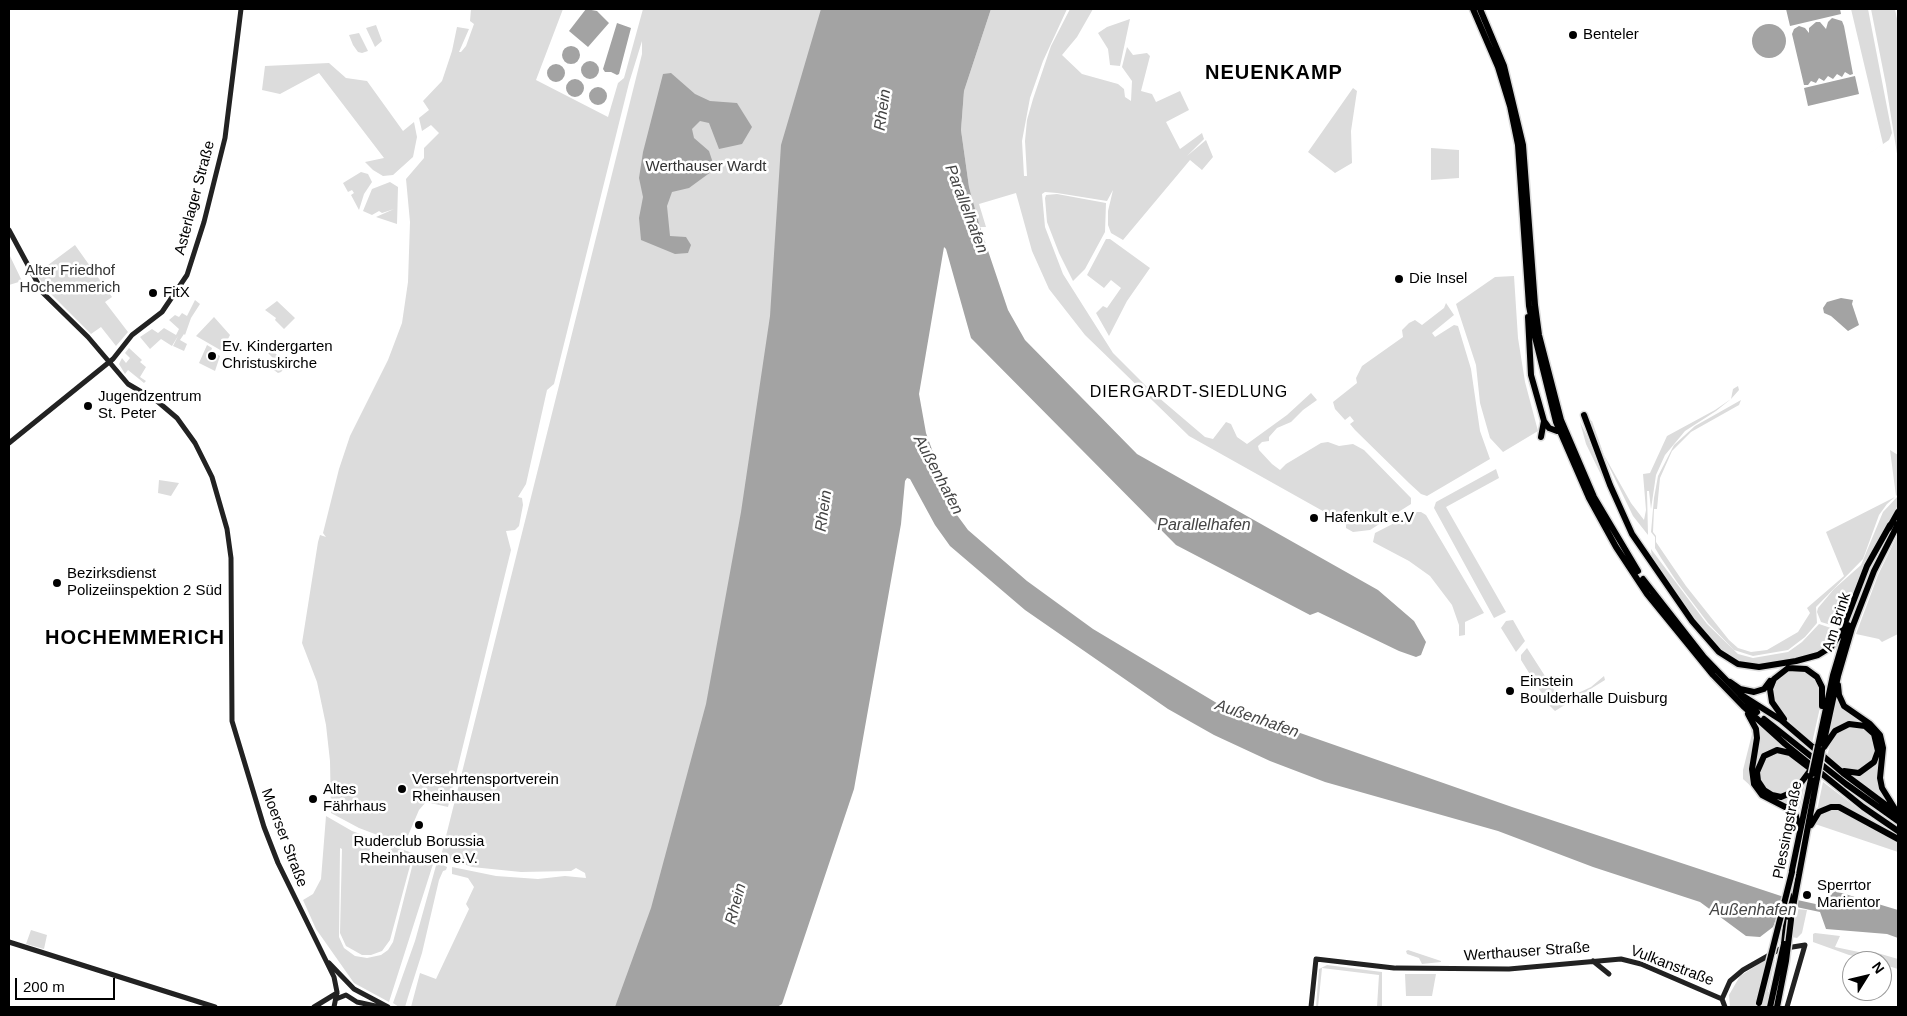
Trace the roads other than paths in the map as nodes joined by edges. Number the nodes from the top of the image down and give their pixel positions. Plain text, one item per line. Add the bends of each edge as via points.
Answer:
1 (241, 9) edge
2 (1473, 9) edge
3 (1480, 9) edge
4 (9, 230) edge
5 (1529, 306) junction
6 (108, 362) junction
7 (1582, 416) dead end
8 (1544, 421) junction
9 (1559, 421) junction
10 (1561, 433) junction
11 (1541, 437) dead end
12 (9, 443) edge
13 (1898, 512) edge
14 (1898, 524) edge
15 (1890, 525) junction
16 (1650, 593) junction
17 (1796, 661) junction
18 (1720, 676) junction
19 (1838, 676) junction
20 (1731, 688) junction
21 (1743, 706) junction
22 (1824, 716) junction
23 (1795, 730) junction
24 (1820, 748) junction
25 (1838, 769) junction
26 (1812, 775) junction
27 (1829, 780) junction
28 (1898, 813) edge
29 (1809, 817) junction
30 (1898, 821) edge
31 (1898, 831) edge
32 (1898, 839) edge
33 (1798, 840) junction
34 (1792, 872) junction
35 (1791, 920) junction
36 (9, 942) edge
37 (1784, 944) junction
38 (323, 955) junction
39 (1604, 959) joint
40 (1592, 960) junction
41 (1609, 974) dead end
42 (337, 992) junction
43 (335, 999) junction
44 (1722, 999) junction
45 (362, 1004) junction
46 (215, 1007) edge
47 (314, 1007) edge
48 (334, 1007) edge
49 (380, 1007) edge
50 (388, 1007) edge
51 (1311, 1007) edge
52 (1725, 1007) edge
53 (1758, 1007) edge
54 (1770, 1007) edge
55 (1777, 1007) edge
56 (1787, 1007) edge

1 - 6 main road, Asterlager Straße via 227,126 204,222 187,275 162,312 132,335
2 - 5 highway via 1498,67 1516,137
3 - 9 highway via 1504,66 1523,145 1535,305
4 - 6 main road, Moerser Straße via 40,288
5 - 8 highway via 1532,375
5 - 9 highway
6 - 12 main road, Asterlager Straße
6 - 38 main road, Moerser Straße via 128,384 157,401 177,418 195,443 212,477 223,510 232,558 231,694 239,752 291,893
7 - 17 highway via 1621,510 1650,561 1692,621 1727,658 1738,664 1759,667
8 - 10 highway via 1549,428
8 - 11 highway
9 - 10 highway
10 - 16 highway via 1620,545
10 - 16 highway via 1616,547
13 - 15 highway, Am Brink
14 - 19 highway, Am Brink via 1864,595
15 - 17 highway via 1867,566 1835,643 1818,655
15 - 22 highway, Am Brink via 1852,612
16 - 18 highway
16 - 21 highway via 1652,600 1707,668
17 - 18 highway via 1780,670 1768,685 1758,691 1740,689
18 - 20 highway
19 - 24 highway, Am Brink
19 - 28 highway via 1839,695 1844,706 1880,735 1883,748 1882,788
20 - 23 highway
20 - 30 highway via 1846,784
21 - 27 highway
21 - 33 highway via 1753,721 1757,738 1752,769 1754,784 1762,795 1794,814 1798,822
22 - 23 highway via 1823,693 1817,677 1800,667 1783,670 1772,684 1770,699 1777,712
22 - 24 highway, Am Brink
23 - 25 highway
24 - 25 highway via 1844,725 1860,724 1870,730 1878,745 1874,762 1859,773
24 - 26 highway, Plessingstraße, bridge
24 - 26 highway, bridge
25 - 28 highway
26 - 27 highway via 1795,791 1781,797 1764,790 1756,772 1768,753 1784,750
26 - 29 highway, Plessingstraße
27 - 31 highway
29 - 32 highway via 1824,809 1838,807
29 - 33 highway, Plessingstraße
29 - 35 highway, Plessingstraße
33 - 34 highway, Plessingstraße
34 - 37 highway, Plessingstraße, bridge
34 - 53 highway, bridge
35 - 37 highway, bridge
35 - 55 highway, bridge
36 - 46 main road
37 - 54 highway, Plessingstraße, bridge
38 - 42 main road, Moerser Straße
38 - 50 main road, Moerser Straße via 354,989
39 - 40 main road, Werthauser Straße
39 - 44 main road, Vulkanstraße via 1641,964
40 - 41 main road
40 - 51 main road, Werthauser Straße via 1509,968 1396,968 1316,958
42 - 43 main road
42 - 45 main road via 351,994
42 - 47 main road
43 - 45 main road via 346,995
43 - 48 main road
44 - 52 main road, Vulkanstraße
44 - 56 main road via 1730,981 1743,970 1780,948 1805,945
45 - 49 main road

